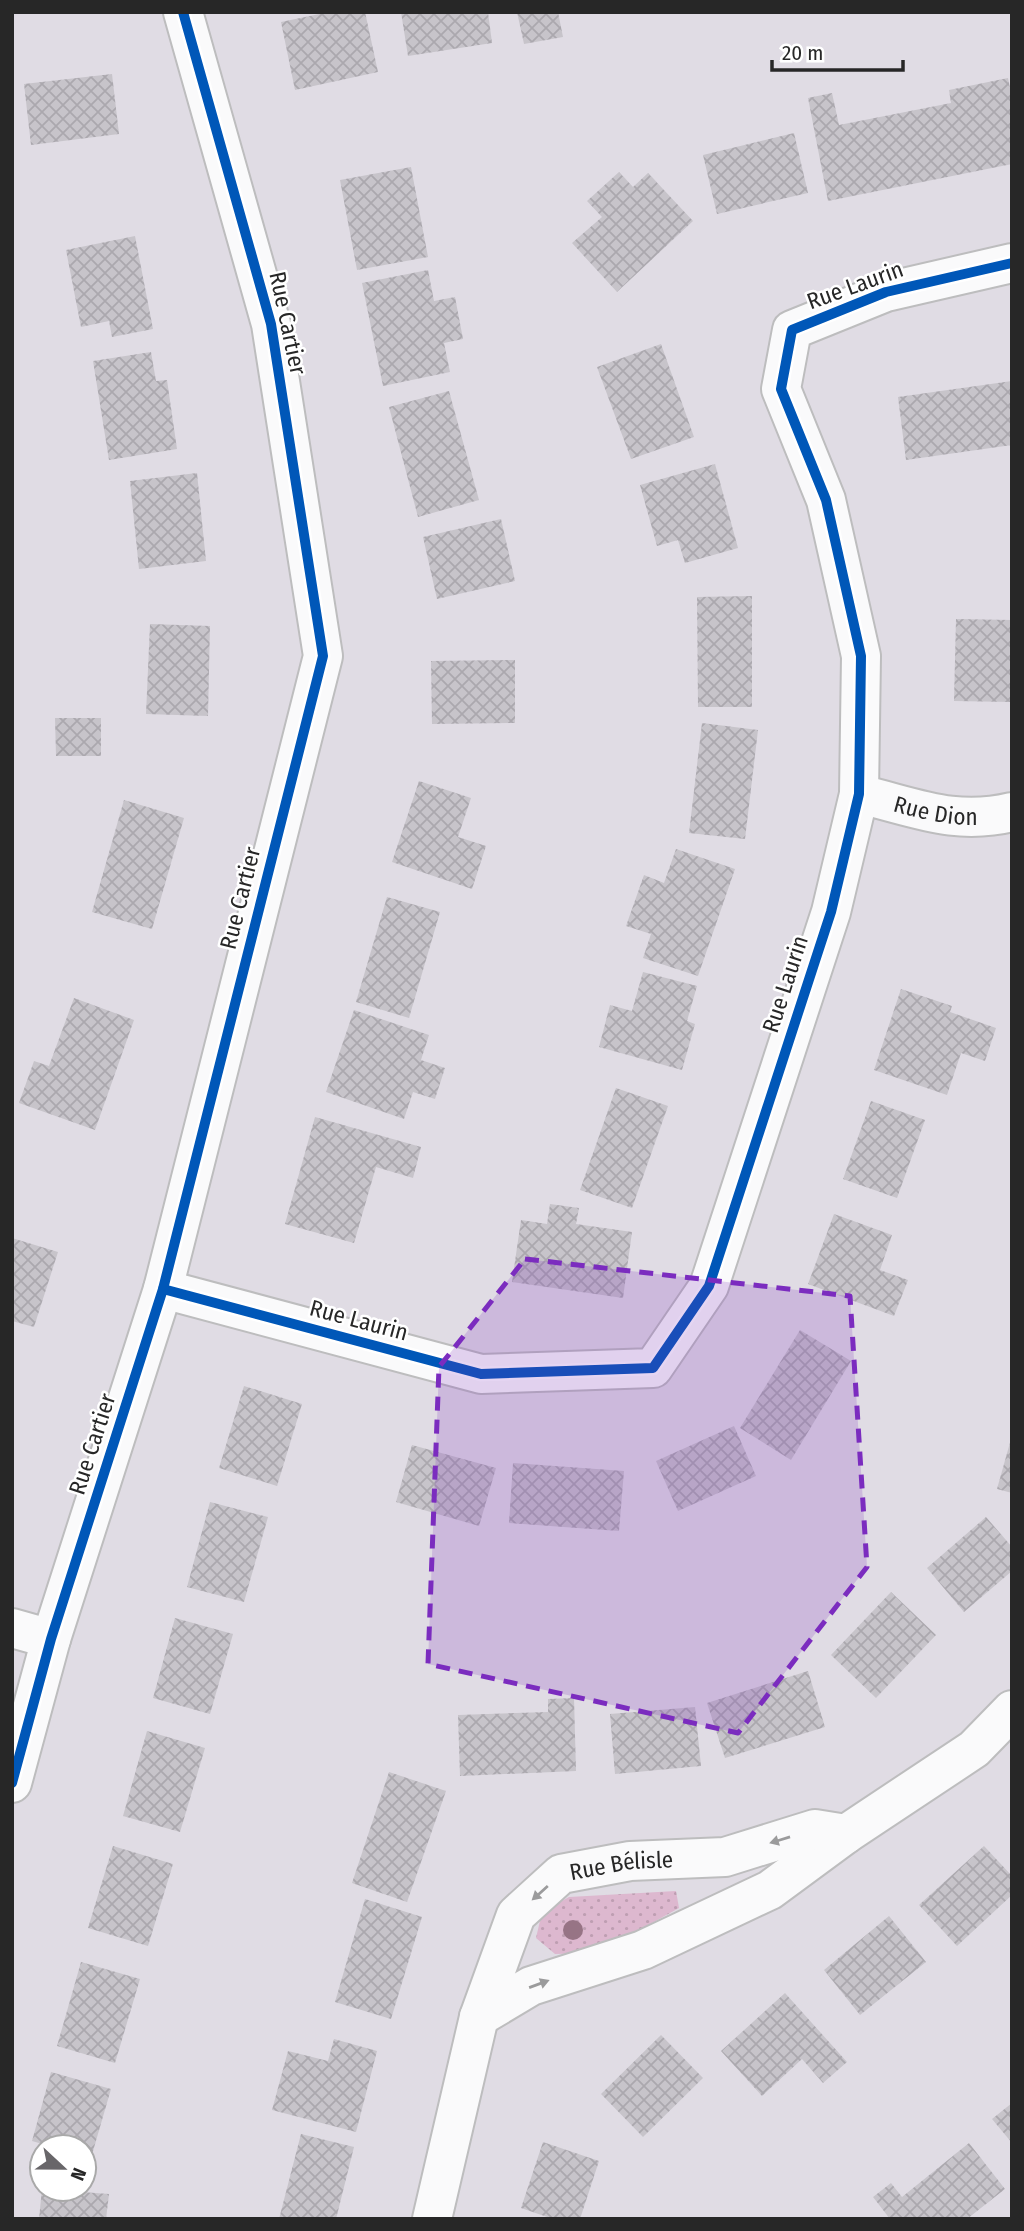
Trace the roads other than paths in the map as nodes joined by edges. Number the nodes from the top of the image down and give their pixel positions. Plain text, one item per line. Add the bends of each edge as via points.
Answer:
1 (184, 12) edge
2 (1012, 263) edge
3 (859, 794) junction
4 (1012, 812) edge
5 (163, 1290) junction
6 (12, 1628) edge
7 (51, 1639) junction
8 (1012, 1710) edge
9 (12, 1783) edge
10 (846, 1834) junction
11 (480, 2017) junction
12 (432, 2219) edge

1 - 5 street, Rue Cartier via 271,324 323,656
2 - 3 street, Rue Laurin via 886,292 792,330 781,389 827,500 861,656
3 - 4 street, Rue Dion via 954,818 984,819
3 - 5 street, Rue Laurin via 831,912 709,1286 653,1368 481,1374
5 - 7 street, Rue Cartier
6 - 7 street
7 - 9 street, Rue Cartier
8 - 10 street via 974,1749
11 -> 10 street via 531,1986 643,1950 770,1890
10 -> 11 street, Rue Bélisle via 815,1829 725,1857 630,1861 561,1874 516,1915
11 - 12 street, Rue Bélisle

